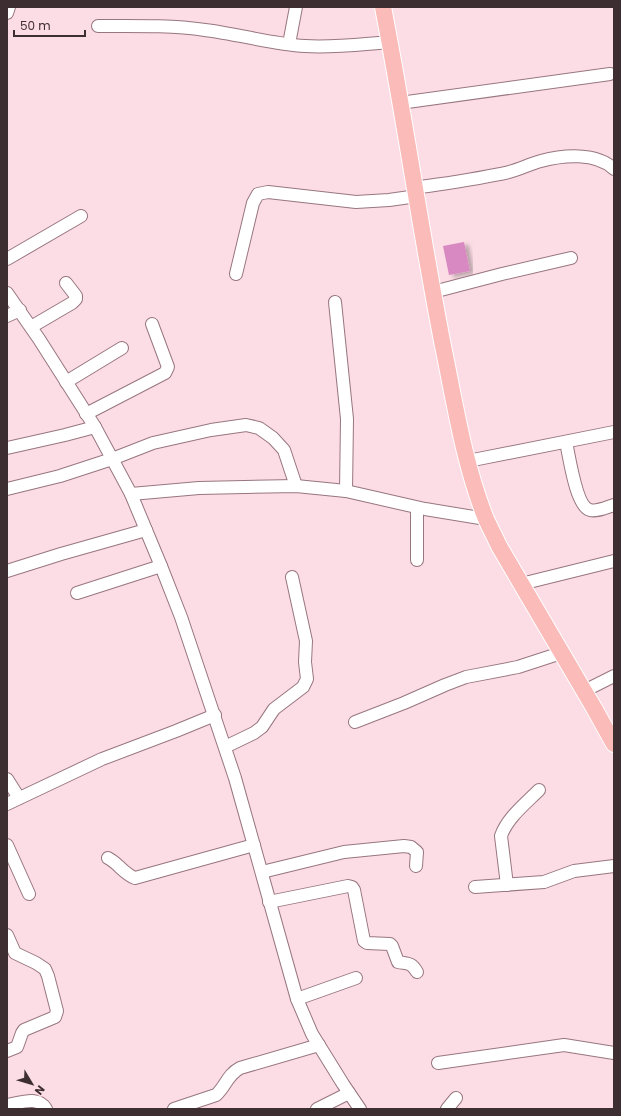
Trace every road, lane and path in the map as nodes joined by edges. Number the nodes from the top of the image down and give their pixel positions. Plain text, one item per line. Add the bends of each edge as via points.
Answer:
1 (9, 7) edge
2 (296, 7) edge
3 (383, 7) edge
4 (7, 13) edge
5 (98, 26) dead end
6 (390, 42) junction
7 (289, 44) junction
8 (610, 74) dead end
9 (400, 103) junction
10 (614, 169) edge
11 (416, 192) junction
12 (80, 216) dead end
13 (571, 258) dead end
14 (7, 259) edge
15 (236, 274) dead end
16 (66, 283) dead end
17 (433, 292) junction
18 (7, 293) edge
19 (336, 302) dead end
20 (20, 310) junction
21 (7, 316) edge
22 (152, 324) dead end
23 (31, 327) junction
24 (122, 348) dead end
25 (66, 382) junction
26 (86, 414) junction
27 (95, 427) junction
28 (614, 432) edge
29 (566, 442) junction
30 (7, 448) edge
31 (112, 459) junction
32 (468, 461) junction
33 (296, 486) junction
34 (7, 489) edge
35 (346, 491) junction
36 (131, 494) junction
37 (614, 505) edge
38 (417, 508) junction
39 (486, 519) junction
40 (146, 530) junction
41 (417, 560) dead end
42 (614, 561) edge
43 (161, 566) junction
44 (7, 571) edge
45 (292, 577) dead end
46 (521, 584) junction
47 (77, 593) dead end
48 (561, 653) junction
49 (614, 676) edge
50 (584, 691) junction
51 (215, 715) junction
52 (355, 722) dead end
53 (613, 741) edge
54 (225, 747) junction
55 (7, 779) edge
56 (538, 790) dead end
57 (19, 798) junction
58 (7, 804) edge
59 (254, 844) junction
60 (7, 845) edge
61 (108, 858) dead end
62 (416, 866) dead end
63 (614, 866) edge
64 (262, 872) junction
65 (507, 885) junction
66 (475, 887) dead end
67 (29, 894) dead end
68 (269, 902) junction
69 (7, 936) edge
70 (417, 972) dead end
71 (356, 978) dead end
72 (297, 999) junction
73 (319, 1045) junction
74 (7, 1051) edge
75 (614, 1053) edge
76 (438, 1063) dead end
77 (349, 1093) junction
78 (456, 1098) dead end
79 (7, 1105) edge
80 (46, 1109) edge
81 (174, 1109) edge
82 (317, 1109) edge
83 (360, 1109) edge
84 (446, 1109) edge

1 - 4 street
2 - 7 street
3 - 6 main road
5 - 7 street via 205,30
6 - 7 street via 326,46
6 - 9 main road
8 - 9 street
9 - 11 main road
10 - 11 street via 598,159 562,158
11 - 15 street via 389,200 356,202 268,192 258,194 253,203
11 - 17 main road
12 - 14 street
13 - 17 street
16 - 23 street via 76,299
17 - 32 main road
18 - 20 street
19 - 35 street via 347,419
20 - 21 street
20 - 23 street
22 - 26 street via 168,367 165,373
23 - 25 street
24 - 25 street
25 - 26 street
26 - 27 street
27 - 30 street
27 - 31 street
28 - 29 street
29 - 32 street
29 - 37 street via 582,504 586,509 594,510
31 - 33 street via 154,443 246,425 258,428 273,438 284,450
31 - 34 street via 60,476
31 - 36 street
32 - 39 main road
33 - 35 street
33 - 36 street via 199,488
35 - 38 street
36 - 40 street
38 - 39 street
38 - 41 street
39 - 46 main road
40 - 43 street
40 - 44 street
42 - 46 street
43 - 47 street
43 - 51 street
45 - 54 street via 306,641 307,679 303,687 274,709 262,727
46 - 48 main road
48 - 50 main road
48 - 52 street via 518,667 466,677
49 - 50 street
50 - 53 main road
51 - 54 street
51 - 57 street via 102,759
54 - 59 street
55 - 57 street
56 - 65 street via 509,821 501,836
57 - 58 street
59 - 61 street via 134,878
59 - 64 street
60 - 67 street
62 - 64 street via 417,852 411,847 404,846 344,852
63 - 65 street via 574,870 544,882
64 - 68 street
65 - 66 street
68 - 70 street via 352,887 364,941 390,944 398,962 410,964
68 - 72 street
69 - 74 street via 15,953 45,969 57,1011 55,1017 24,1030 17,1047
71 - 72 street
72 - 73 street
73 - 77 street
73 - 81 street via 240,1068 230,1075 216,1095
75 - 76 street via 564,1045
77 - 82 street
77 - 83 street
78 - 84 street
79 - 80 street via 39,1101

